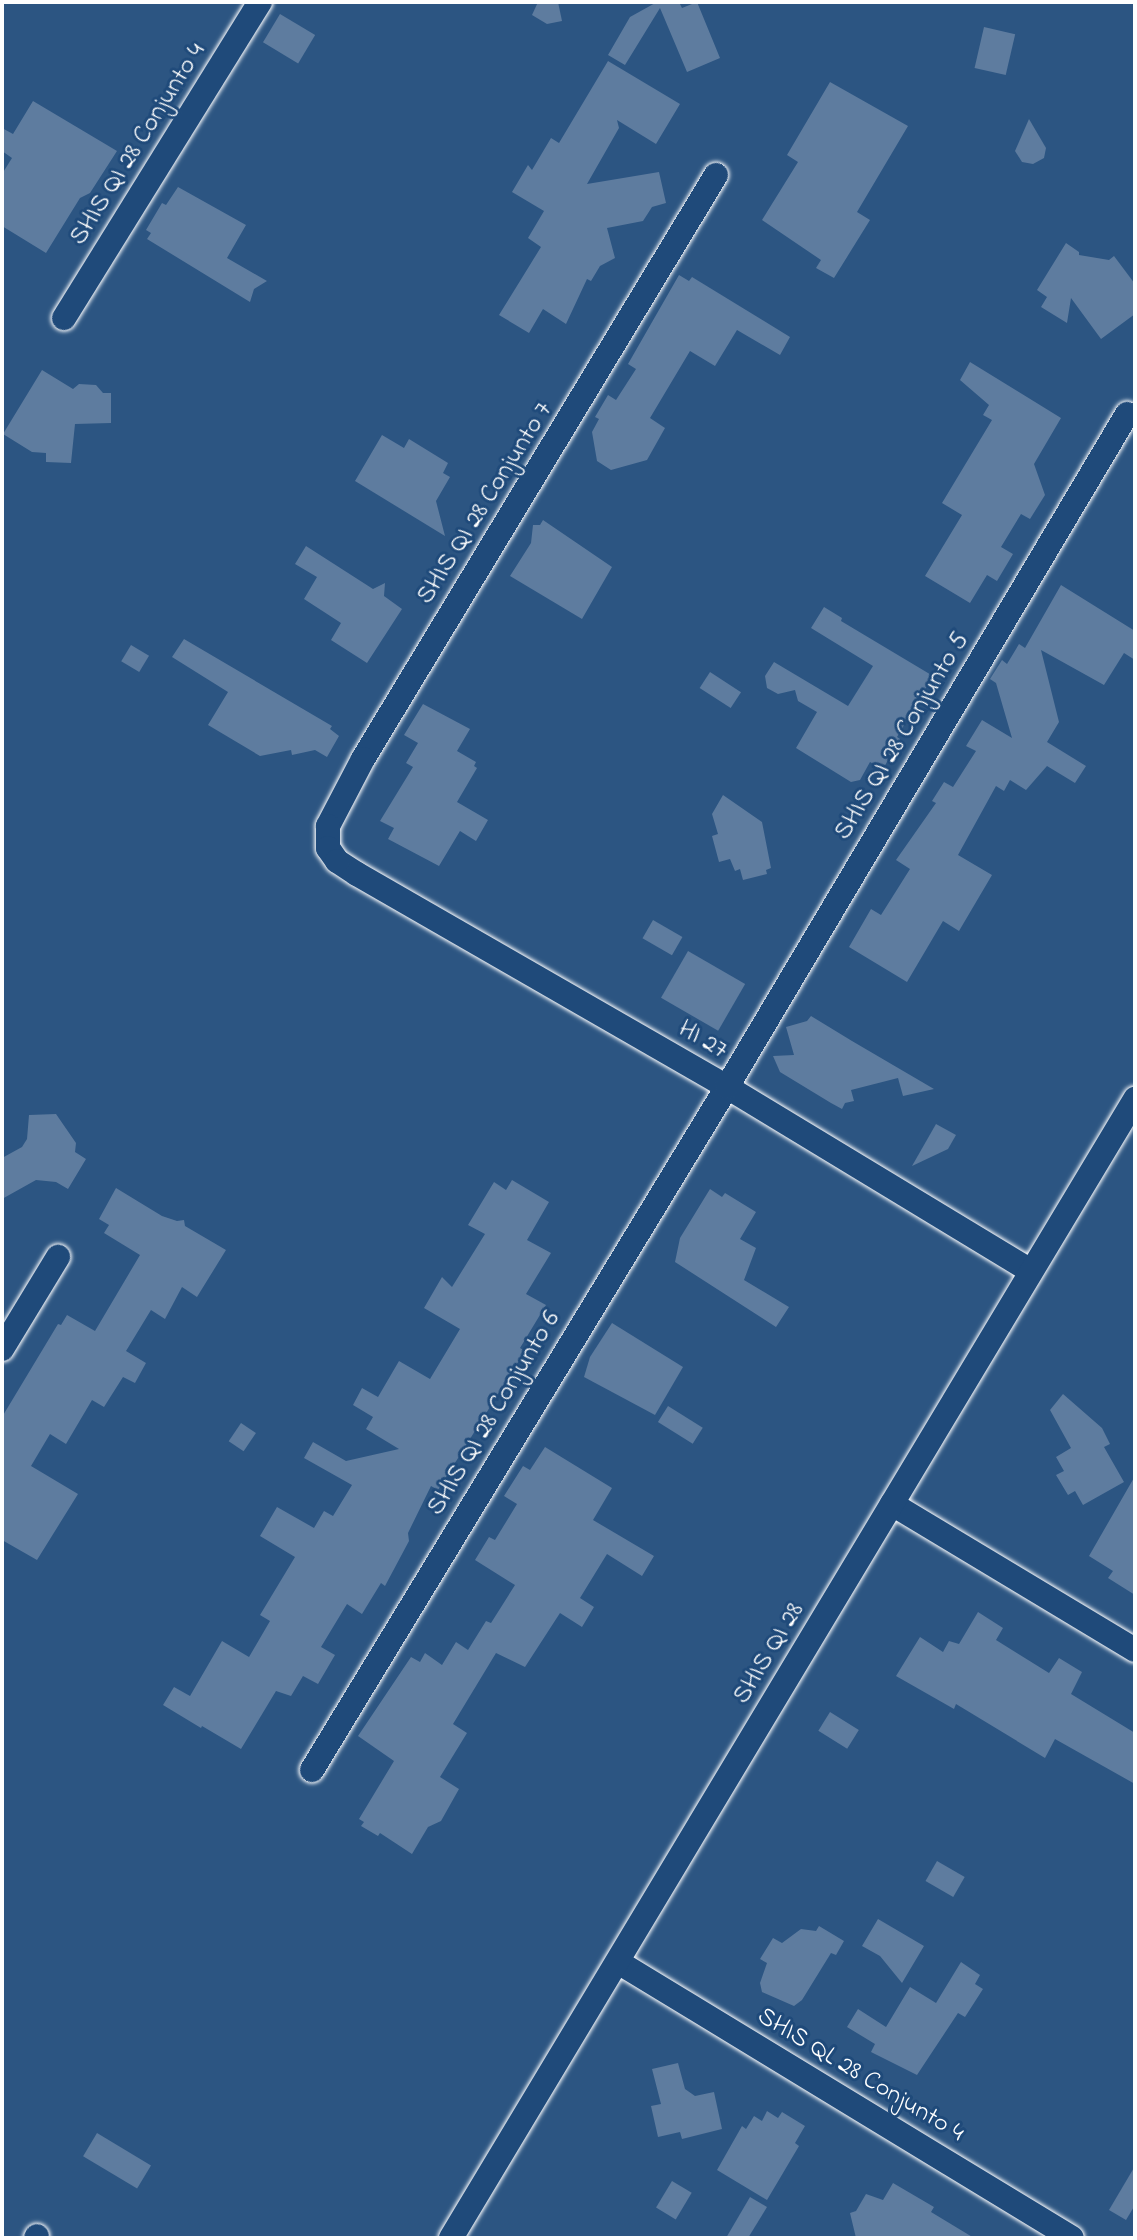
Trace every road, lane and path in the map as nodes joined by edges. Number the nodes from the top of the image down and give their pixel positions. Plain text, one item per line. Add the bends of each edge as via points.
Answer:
1 (260, 2) edge
2 (716, 175) dead end
3 (64, 318) dead end
4 (1127, 414) dead end
5 (342, 865) joint
6 (727, 1087) junction
7 (1135, 1099) edge
8 (58, 1257) dead end
9 (1031, 1271) junction
10 (2, 1349) edge
11 (892, 1504) junction
12 (1135, 1650) edge
13 (312, 1770) dead end
14 (618, 1962) junction
15 (451, 2238) edge
16 (1072, 2238) edge

1 - 3 street, SHIS QI 28 Conjunto 4
2 - 5 street, SHIS QI 28 Conjunto 7 via 335,808 327,839
4 - 6 street, SHIS QI 28 Conjunto 5
5 - 6 street, HI 27
6 - 9 street, HI 27
6 - 13 street, SHIS QI 28 Conjunto 6
7 - 9 street, SHIS QI 28
8 - 10 street
9 - 11 street, SHIS QI 28
11 - 12 street
11 - 14 street, SHIS QI 28
14 - 15 street, SHIS QI 28
14 - 16 street, SHIS QL 28 Conjunto 4

